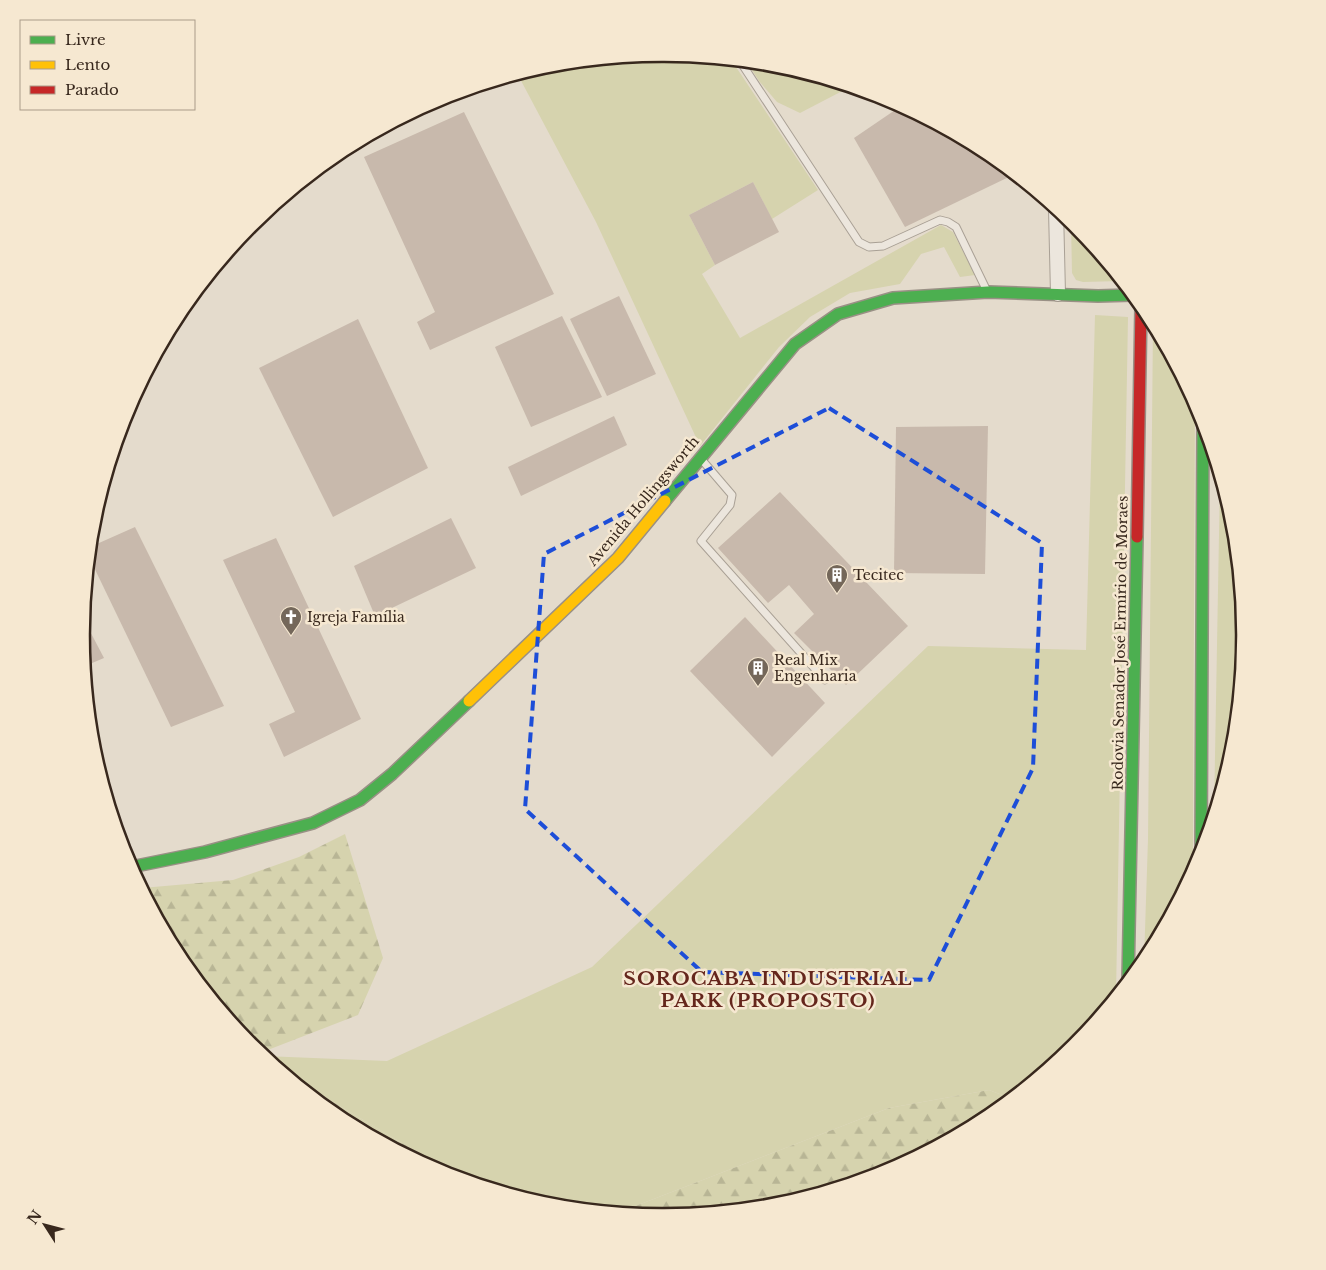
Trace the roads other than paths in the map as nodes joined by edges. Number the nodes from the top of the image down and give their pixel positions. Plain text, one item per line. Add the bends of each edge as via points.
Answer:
1 (745, 68) edge
2 (1056, 220) edge
3 (988, 292) junction
4 (1058, 294) junction
5 (1124, 295) edge
6 (1141, 320) edge
7 (1203, 445) edge
8 (700, 458) junction
9 (826, 680) dead end
10 (1201, 829) edge
11 (139, 865) edge
12 (1128, 968) edge

1 - 3 lane via 859,242 869,247 883,246 940,220 948,222 956,227
2 - 4 street
3 - 4 main road, Avenida Hollingsworth
3 - 8 main road, Avenida Hollingsworth via 893,298 838,314 795,344
4 - 5 main road, Avenida Hollingsworth
6 - 12 main road, Rodovia Senador José Ermírio de Moraes
7 - 10 main road
8 - 9 lane via 732,494 730,505 701,541
8 - 11 main road, Avenida Hollingsworth via 618,558 392,774 360,800 313,823 206,852

